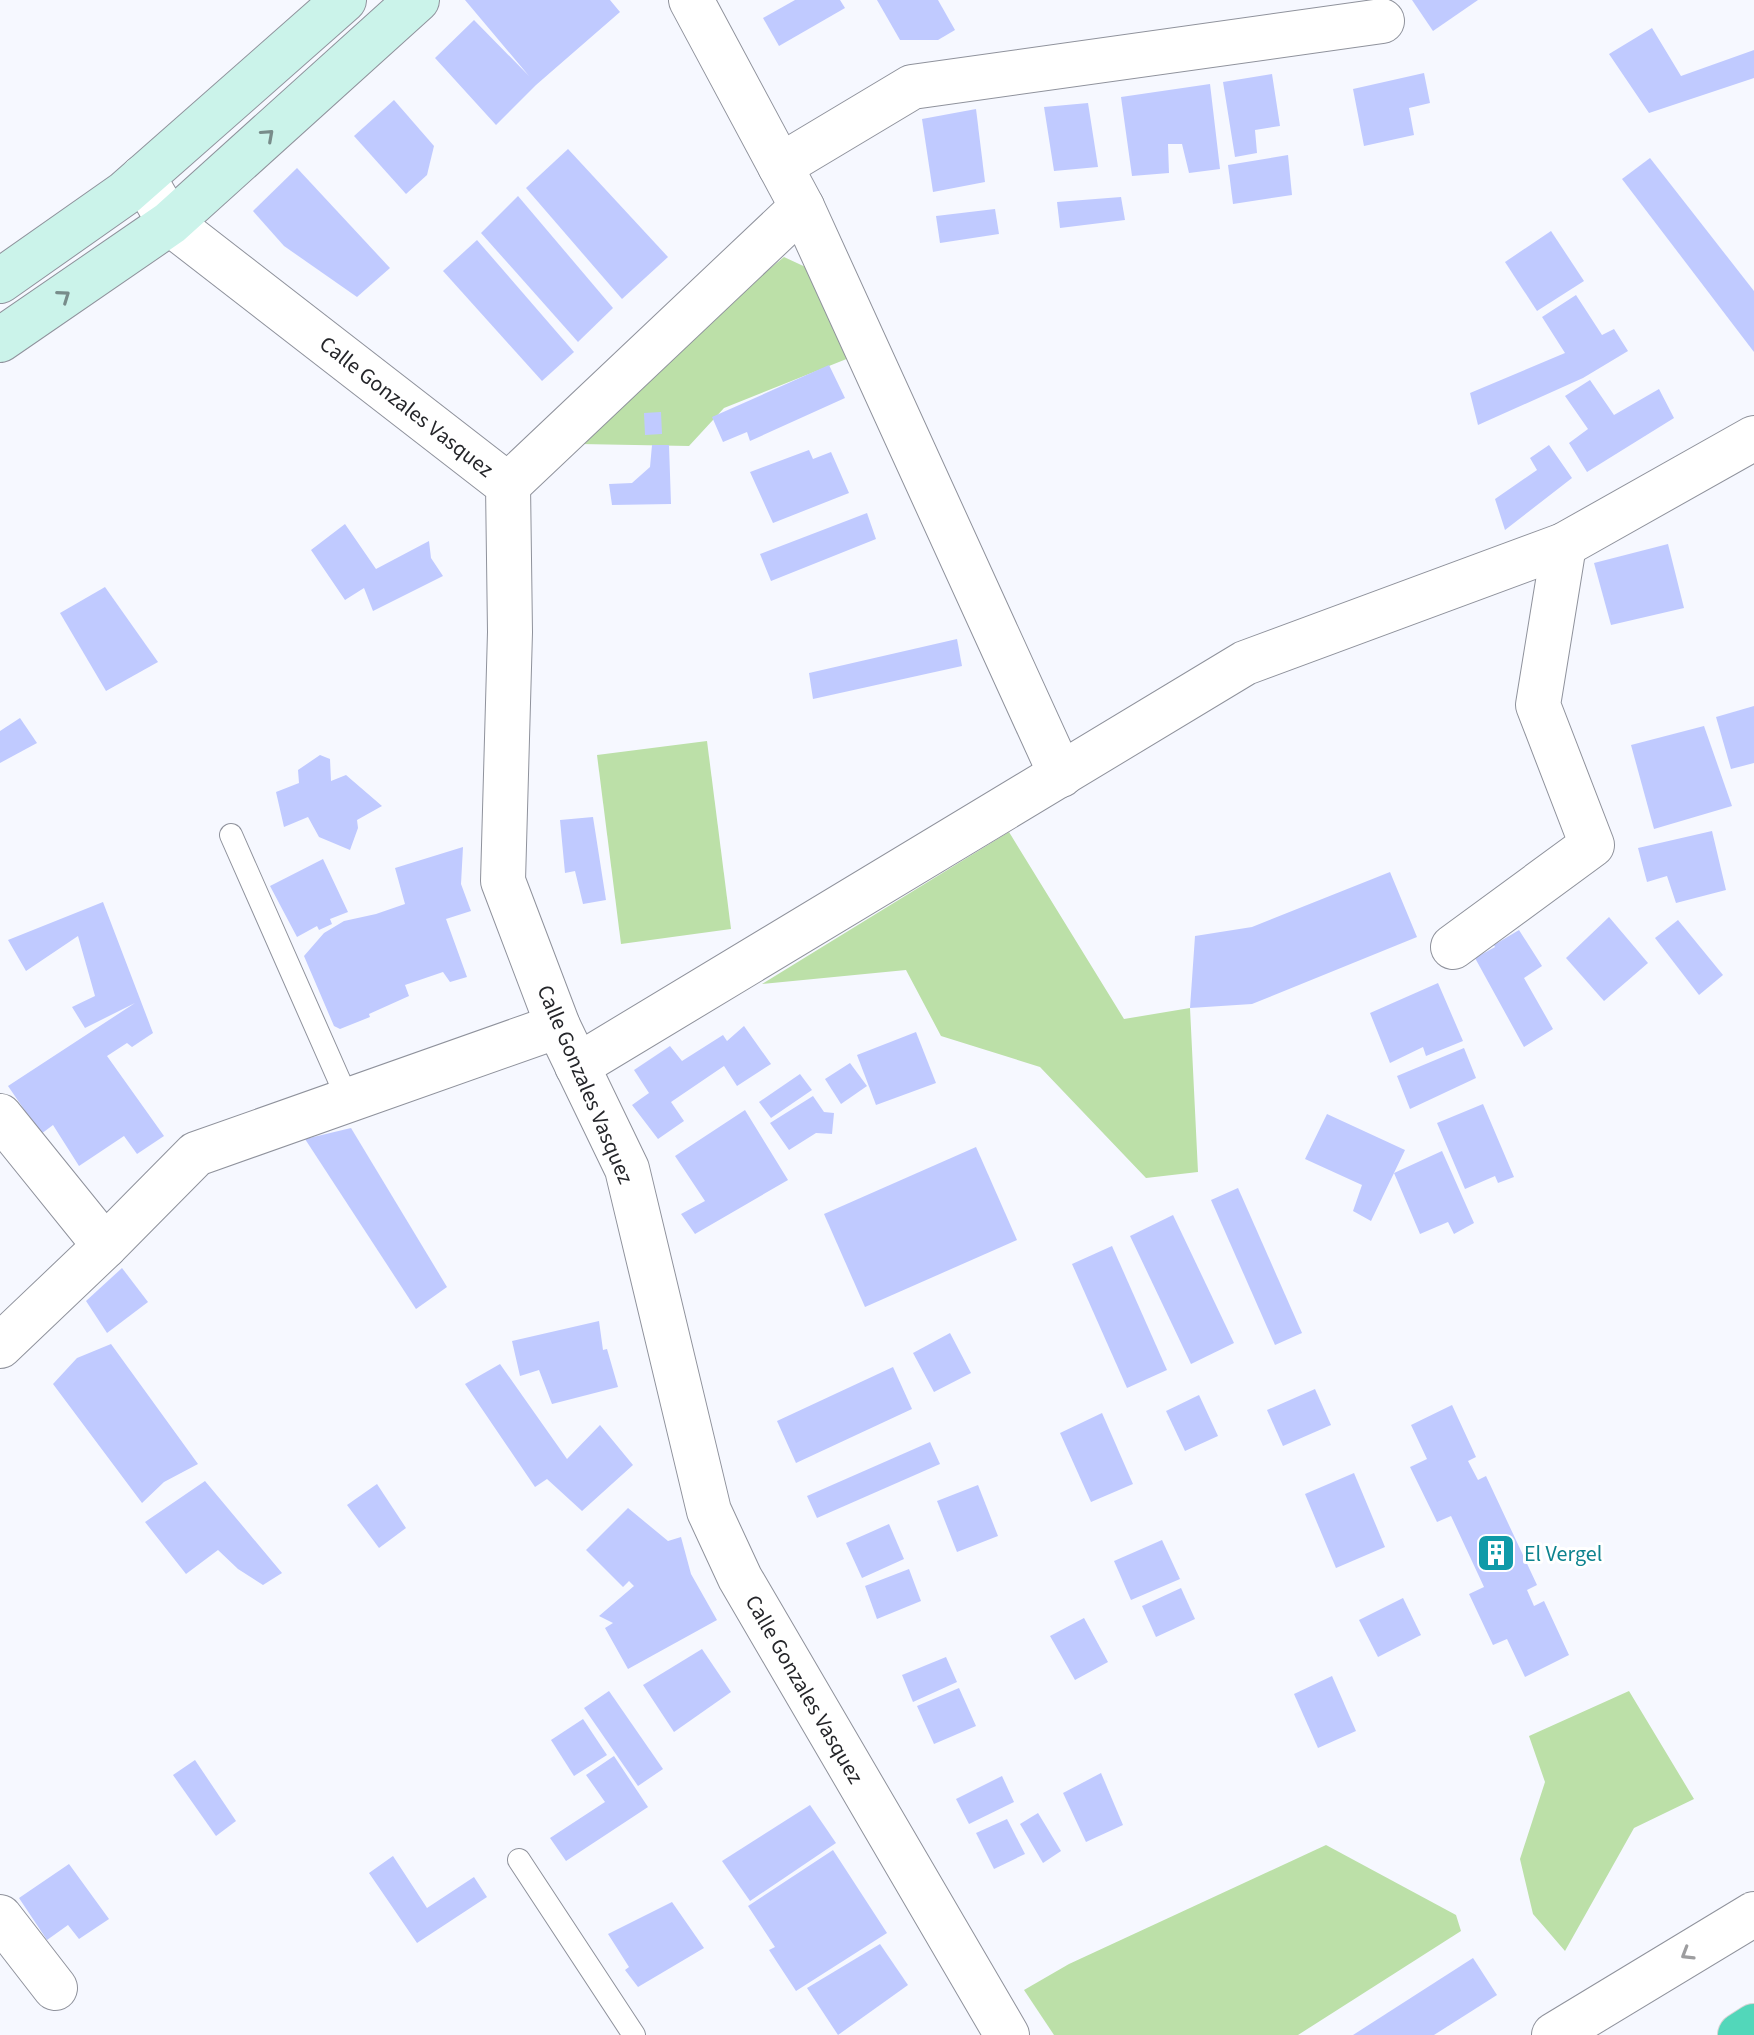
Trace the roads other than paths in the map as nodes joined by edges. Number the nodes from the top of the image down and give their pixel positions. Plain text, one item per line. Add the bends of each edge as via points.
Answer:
1 (344, 0) edge
2 (417, 0) edge
3 (691, 0) edge
4 (1365, 0) edge
5 (780, 166) junction
6 (143, 177) junction
7 (802, 207) junction
8 (170, 223) junction
9 (0, 281) edge
10 (0, 340) edge
11 (1754, 438) edge
12 (508, 485) junction
13 (1564, 545) junction
14 (1061, 775) junction
15 (231, 835) dead end
16 (1453, 947) dead end
17 (558, 1026) junction
18 (577, 1066) junction
19 (348, 1100) junction
20 (0, 1116) edge
21 (105, 1246) junction
22 (0, 1346) edge
23 (519, 1860) dead end
24 (1754, 1914) edge
25 (0, 1917) edge
26 (55, 1988) dead end
27 (1754, 2026) edge
28 (997, 2031) edge
29 (634, 2035) edge
30 (1554, 2035) edge
31 (1740, 2035) edge

1 - 6 street
8 -> 2 street
3 - 5 street
4 - 5 street via 1382,21 912,87
5 - 7 street
6 - 8 street, Calle Gonzales Vasquez
6 - 9 street
7 - 12 street
7 - 14 street
10 -> 8 street
8 - 12 street, Calle Gonzales Vasquez
11 - 13 street
12 - 17 street, Calle Gonzales Vasquez via 503,881
13 - 14 street via 1245,663
13 - 16 street via 1538,705 1592,845
14 - 18 street
15 - 19 lane
17 - 18 street, Calle Gonzales Vasquez
17 - 19 street
18 - 28 street, Calle Gonzales Vasquez via 627,1169 709,1511 740,1578
19 - 21 street via 196,1154
20 - 21 street
21 - 22 street
23 - 29 lane
24 -> 30 street
25 - 26 street
27 - 31 highway

